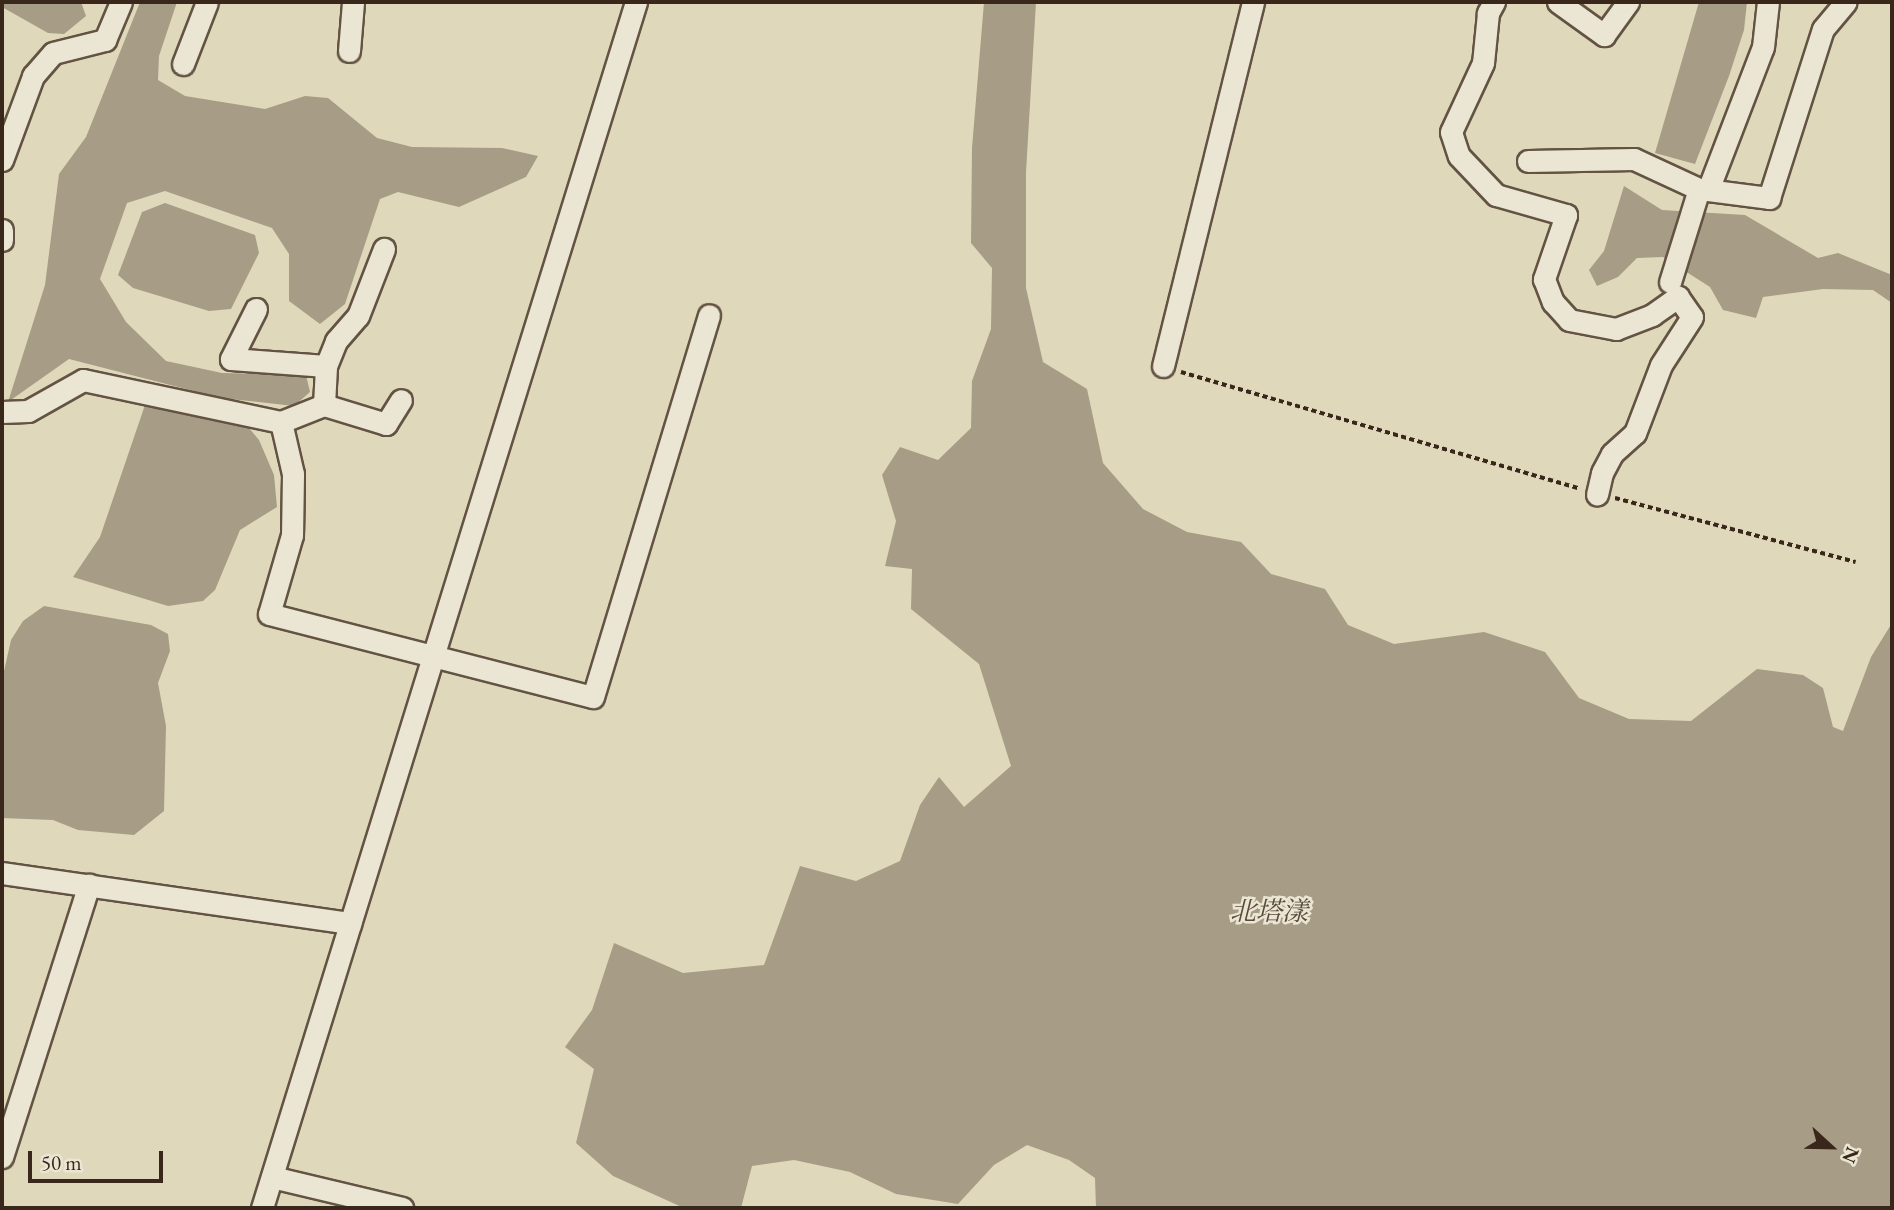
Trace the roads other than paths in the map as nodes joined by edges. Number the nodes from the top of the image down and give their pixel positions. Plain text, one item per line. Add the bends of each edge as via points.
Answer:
1 (121, 2) edge
2 (207, 2) edge
3 (353, 2) edge
4 (636, 2) edge
5 (1253, 2) edge
6 (1493, 2) edge
7 (1558, 2) edge
8 (1628, 2) edge
9 (1768, 2) edge
10 (1846, 2) edge
11 (349, 51) dead end
12 (183, 64) dead end
13 (2, 160) edge
14 (1528, 161) dead end
15 (1701, 194) junction
16 (2, 230) edge
17 (2, 240) edge
18 (384, 249) dead end
19 (1670, 282) dead end
20 (257, 309) dead end
21 (709, 315) dead end
22 (326, 366) junction
23 (1163, 366) road end
24 (401, 400) dead end
25 (324, 405) junction
26 (2, 412) edge
27 (281, 422) junction
28 (1597, 494) road end
29 (434, 656) junction
30 (2, 873) edge
31 (89, 885) junction
32 (350, 923) junction
33 (2, 1157) edge
34 (272, 1177) junction
35 (262, 1208) edge
36 (402, 1208) edge

1 - 13 street via 105,40 53,53 33,76
2 - 12 street
3 - 11 street
4 - 29 street
5 - 23 street
6 - 28 street via 1482,63 1451,132 1459,156 1496,195 1566,215 1544,279 1553,302 1569,320 1616,329 1652,315 1678,297 1692,317 1661,365 1635,433 1612,454
7 - 8 street via 1604,35
9 - 15 street via 1763,47
10 - 15 street via 1823,29 1769,198
14 - 15 street via 1634,159
15 - 19 street
16 - 17 street
18 - 22 street via 358,316 336,341
20 - 22 street via 231,359
21 - 29 street via 593,697
22 - 25 street
24 - 25 street via 386,424
25 - 27 street
26 - 27 street via 28,411 83,380
27 - 29 street via 293,474 292,535 269,614
29 - 32 street
30 - 31 street
31 - 32 street
31 - 33 street
32 - 34 street
34 - 35 street
34 - 36 street

